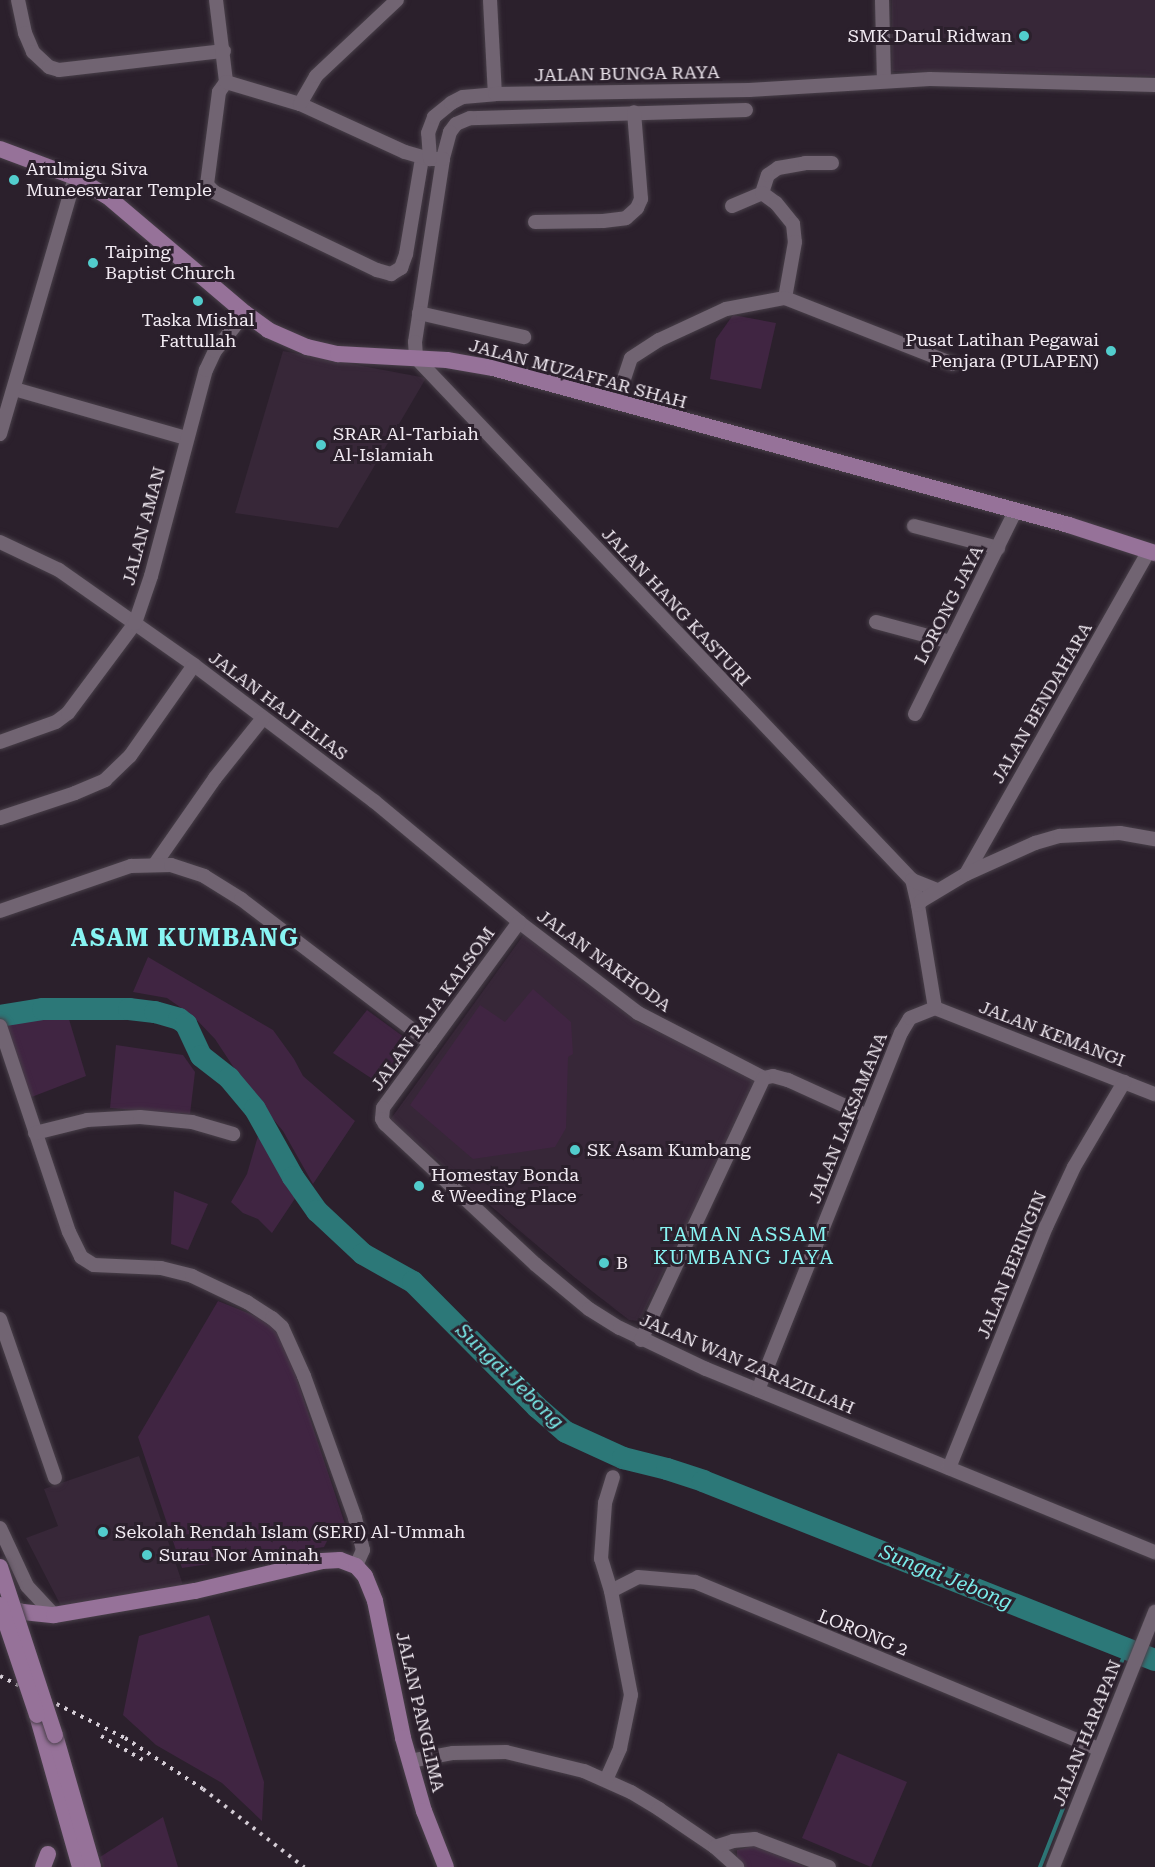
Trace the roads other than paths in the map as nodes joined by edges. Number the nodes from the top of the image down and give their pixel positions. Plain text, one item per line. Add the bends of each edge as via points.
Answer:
1 (18, 0) edge
2 (216, 0) edge
3 (397, 0) edge
4 (490, 0) edge
5 (882, 0) edge
6 (224, 51) junction
7 (884, 80) junction
8 (226, 82) junction
9 (1155, 85) edge
10 (495, 94) junction
11 (300, 104) junction
12 (746, 110) dead end
13 (634, 112) junction
14 (0, 149) edge
15 (431, 159) junction
16 (832, 163) dead end
17 (75, 177) junction
18 (762, 193) junction
19 (732, 206) dead end
20 (535, 222) dead end
21 (784, 298) junction
22 (245, 313) junction
23 (419, 313) junction
24 (524, 337) dead end
25 (416, 358) junction
26 (953, 364) dead end
27 (14, 388) junction
28 (616, 403) junction
29 (0, 434) edge
30 (186, 438) junction
31 (1015, 512) junction
32 (914, 526) dead end
33 (0, 542) edge
34 (998, 548) junction
35 (1152, 552) edge
36 (876, 622) dead end
37 (135, 623) junction
38 (950, 642) junction
39 (194, 664) junction
40 (915, 714) dead end
41 (262, 718) junction
42 (0, 742) edge
43 (0, 818) edge
44 (1155, 839) edge
45 (155, 864) junction
46 (966, 874) junction
47 (912, 880) junction
48 (938, 890) junction
49 (918, 905) junction
50 (0, 911) edge
51 (519, 922) junction
52 (935, 1008) junction
53 (2, 1031) edge
54 (430, 1043) junction
55 (764, 1078) junction
56 (1124, 1082) junction
57 (1155, 1094) edge
58 (867, 1116) junction
59 (381, 1119) joint
60 (35, 1133) junction
61 (233, 1134) dead end
62 (0, 1319) edge
63 (641, 1340) junction
64 (758, 1390) junction
65 (949, 1468) junction
66 (613, 1477) dead end
67 (55, 1478) dead end
68 (0, 1528) edge
69 (1155, 1552) edge
70 (356, 1566) junction
71 (0, 1567) edge
72 (611, 1590) junction
73 (0, 1605) edge
74 (1155, 1612) edge
75 (54, 1615) junction
76 (1098, 1749) junction
77 (410, 1761) junction
78 (606, 1780) junction
79 (715, 1847) junction
80 (76, 1863) edge
81 (93, 1867) edge
82 (446, 1867) edge
83 (737, 1867) edge
84 (829, 1867) edge
85 (1053, 1867) edge

1 - 6 street via 33,52 49,67 60,70
2 - 6 street
3 - 11 street via 316,76
4 - 10 street
5 - 7 street
6 - 8 street
7 - 9 street, JALAN BUNGA RAYA
7 - 10 street, JALAN BUNGA RAYA via 749,90
8 - 11 street
8 - 15 street via 219,92 207,185 214,192 377,270 391,274 401,268
10 - 15 street, JALAN BUNGA RAYA via 463,97 434,117 428,133
11 - 15 street
12 - 13 street, JALAN BUNGA RAYA
13 - 15 street, JALAN BUNGA RAYA via 470,118 456,124
13 - 20 street via 640,199 637,208 626,218 603,222
14 - 17 main road, JALAN MUZAFFAR SHAH
15 - 23 street, JALAN BUNGA RAYA
16 - 18 street via 778,168 768,175
17 - 22 main road, JALAN MUZAFFAR SHAH via 132,215
17 - 27 street
18 - 19 street
18 - 21 street via 793,224 795,242
21 - 26 street
21 - 28 street via 726,309 650,346 631,358
22 - 25 main road, JALAN MUZAFFAR SHAH via 268,330 307,347 338,354
22 - 30 street, JALAN AMAN via 215,351 206,370
23 - 24 street
23 - 25 street, JALAN BUNGA RAYA
25 - 28 main road, JALAN MUZAFFAR SHAH via 493,368
25 - 47 street, JALAN HANG KASTURI
27 - 29 street
27 - 30 street
28 - 31 main road, JALAN MUZAFFAR SHAH
30 - 37 street, JALAN AMAN
31 - 34 street, LORONG JAYA
31 - 35 main road, JALAN MUZAFFAR SHAH
32 - 34 street
33 - 37 street, JALAN HAJI ELIAS via 59,570
34 - 38 street, LORONG JAYA
35 - 46 street, JALAN BENDAHARA
36 - 38 street
37 - 39 street, JALAN HAJI ELIAS
37 - 42 street, JALAN AMAN via 68,713 56,722
38 - 40 street, LORONG JAYA
39 - 41 street, JALAN HAJI ELIAS
39 - 43 street via 130,756 105,780
41 - 45 street
41 - 51 street, JALAN HAJI ELIAS via 374,801
44 - 46 street via 1120,833 1060,836
45 - 50 street via 131,866
45 - 54 street via 204,876 241,899
46 - 48 street
47 - 48 street
47 - 49 street
48 - 49 street
49 - 52 street
51 - 54 street, JALAN RAJA KALSOM
51 - 55 street, JALAN NAKHODA via 646,1018
52 - 56 street, JALAN KEMANGI
52 - 58 street, JALAN LAKSAMANA via 910,1018
53 - 60 street
54 - 59 street, JALAN RAJA KALSOM via 383,1108
55 - 58 street, JALAN NAKHODA via 788,1080
55 - 63 street
56 - 57 street, JALAN KEMANGI
56 - 65 street, JALAN BERINGIN via 1074,1167 1046,1227
58 - 64 street, JALAN LAKSAMANA
59 - 63 street, JALAN WAN ZARAZILLAH via 535,1264 589,1309
60 - 61 street via 87,1120 140,1117 192,1122
60 - 70 street via 81,1257 94,1266 161,1268 192,1276 247,1302 278,1322 292,1347 362,1540 362,1555
62 - 67 street
63 - 64 street, JALAN WAN ZARAZILLAH
64 - 65 street, JALAN WAN ZARAZILLAH
65 - 69 street, JALAN WAN ZARAZILLAH
66 - 72 street via 601,1530 601,1559
68 - 75 street via 27,1586
70 - 75 main road via 340,1560 322,1561 195,1591
70 - 77 main road, JALAN PANGLIMA via 365,1576 375,1601
71 - 81 main road, bridge
72 - 76 street, LORONG 2 via 638,1577 695,1582
72 - 78 street via 631,1695 620,1748
73 - 75 main road
73 - 80 main road, bridge via 36,1715
74 - 76 street, JALAN HARAPAN
76 - 85 street, JALAN HARAPAN
77 - 78 street via 465,1752 506,1752
77 - 82 main road, JALAN PANGLIMA
78 - 79 street via 659,1809
79 - 83 street
79 - 84 street via 733,1840 754,1839

